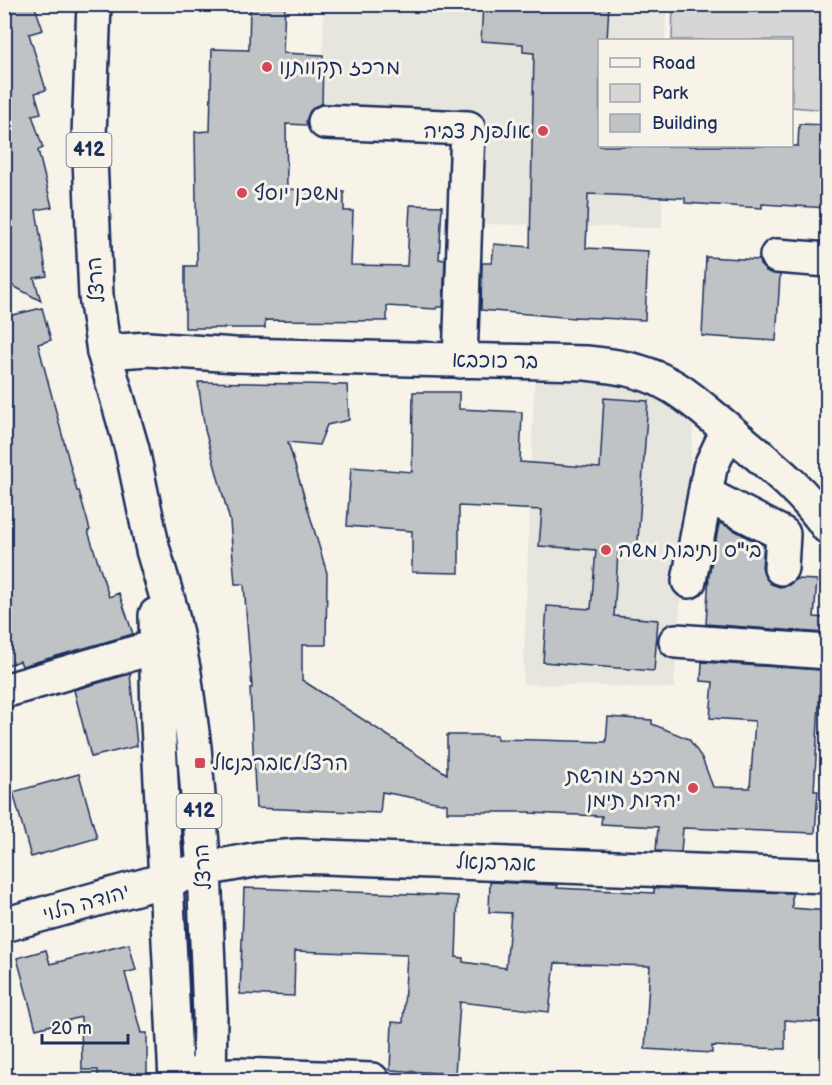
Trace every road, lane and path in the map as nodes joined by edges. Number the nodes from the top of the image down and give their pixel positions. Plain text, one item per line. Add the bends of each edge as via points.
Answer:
1 (94, 4) edge
2 (326, 122) dead end
3 (777, 256) dead end
4 (828, 260) edge
5 (104, 352) junction
6 (460, 361) junction
7 (728, 430) junction
8 (788, 482) junction
9 (828, 493) edge
10 (705, 494) junction
11 (828, 527) edge
12 (153, 550) junction
13 (781, 568) dead end
14 (689, 581) dead end
15 (675, 641) dead end
16 (158, 643) junction
17 (828, 652) edge
18 (4, 691) edge
19 (204, 868) junction
20 (828, 876) edge
21 (167, 880) junction
22 (4, 926) edge
23 (176, 1077) edge
24 (209, 1078) edge
25 (372, 1080) edge

1 - 5 street, הרצל / 412 via 90,182 96,296
2 - 6 street via 468,128
3 - 4 street
5 - 6 street, בר כוכבא via 148,349
5 - 12 street, הרצל / 412 via 132,449
6 - 7 street, בר כוכבא via 586,363 633,370 675,388
7 - 8 street, בר כוכבא
7 - 10 street via 710,468
8 - 9 street
8 - 11 street, בר כוכבא
10 - 13 street via 783,534
10 - 14 street
12 - 16 street, הרצל / 412
12 - 19 street, הרצל / 412 via 184,673
15 - 17 street
16 - 18 street
16 - 21 street, הרצל / 412
19 - 20 street, אברבנאל via 298,856
19 - 21 street, אברבנאל
19 - 24 street, הרצל / 412
21 - 22 street, יהודה הלוי
21 - 23 street, הרצל / 412
23 - 24 street
24 - 25 street via 237,1075

